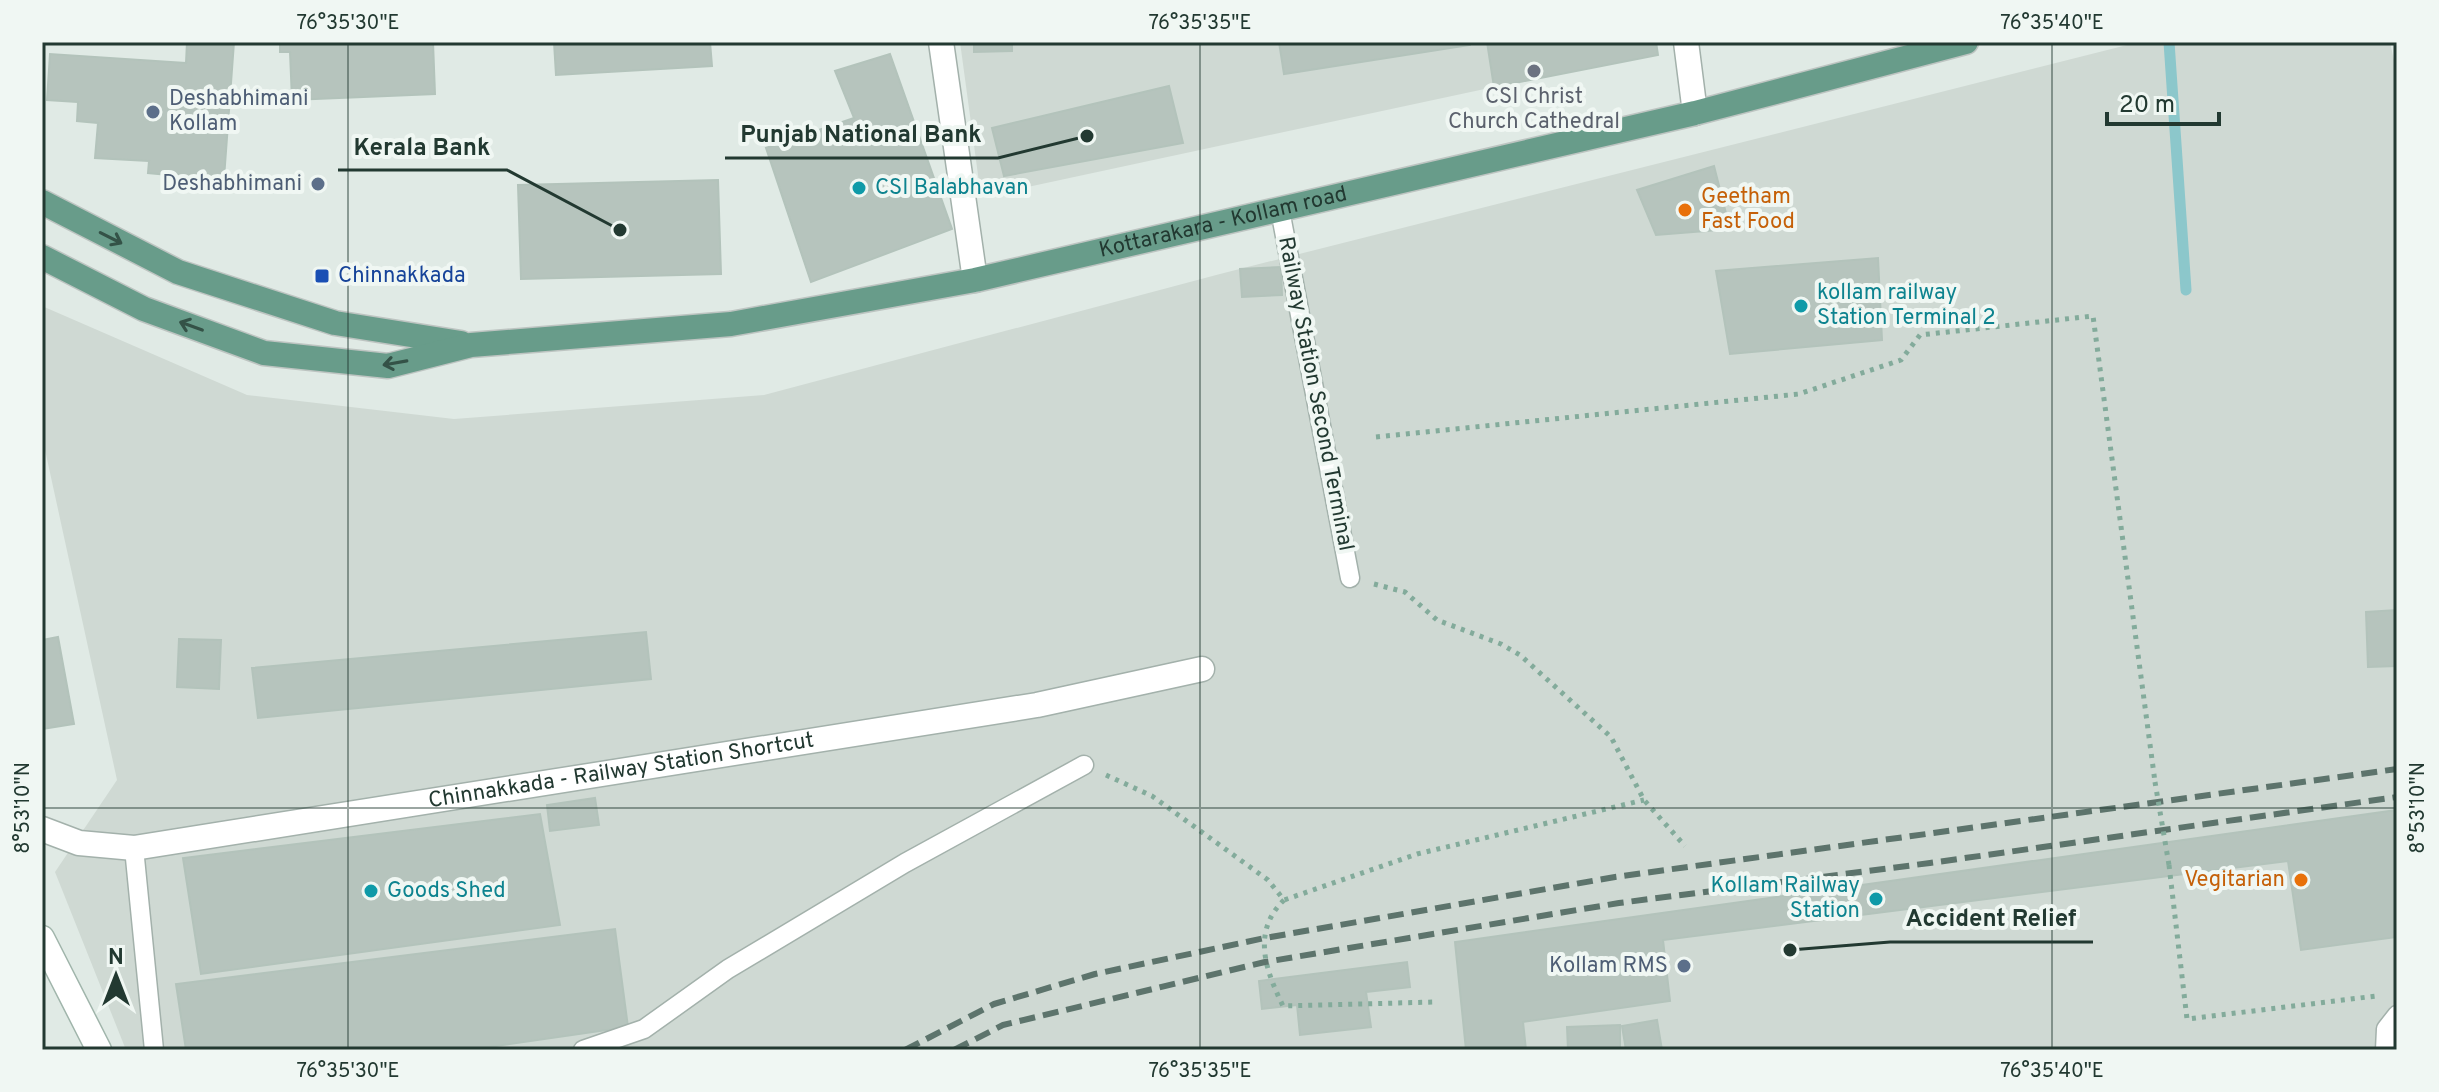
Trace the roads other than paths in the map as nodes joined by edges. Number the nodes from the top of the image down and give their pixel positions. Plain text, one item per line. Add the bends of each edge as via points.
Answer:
1 (941, 42) edge
2 (1686, 42) edge
3 (1953, 44) edge
4 (1695, 113) junction
5 (42, 202) edge
6 (1280, 210) junction
7 (42, 257) edge
8 (975, 280) junction
9 (471, 345) junction
10 (1350, 578) road end
11 (1202, 669) dead end
12 (1084, 765) road end
13 (42, 829) edge
14 (134, 848) junction
15 (42, 938) edge
16 (2397, 1015) edge
17 (99, 1050) edge
18 (154, 1050) edge
19 (583, 1050) edge
20 (2385, 1050) edge

1 - 8 street
2 - 4 street
3 - 4 main road, Kottarakara - Kollam road
4 - 6 main road, Kottarakara - Kollam road
5 -> 9 main road via 178,272 335,323
6 - 8 main road, Kottarakara - Kollam road
6 - 10 lane, Railway Station Second Terminal
9 -> 7 main road via 388,366 264,353 144,309
8 - 9 main road, Kottarakara - Kollam road via 731,324
11 - 14 street, Chinnakkada - Railway Station Shortcut via 1037,705
12 - 19 lane via 728,969 644,1029
13 - 14 street, Chinnakkada - Railway Station Shortcut via 79,843
14 - 18 lane
15 - 17 street
16 - 20 lane via 2386,1029

